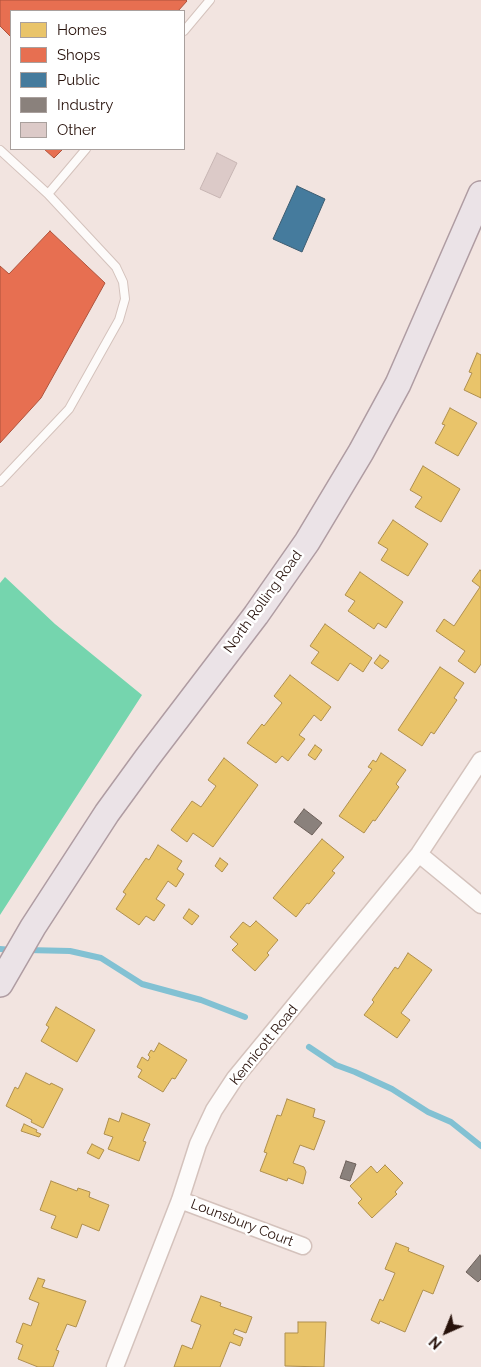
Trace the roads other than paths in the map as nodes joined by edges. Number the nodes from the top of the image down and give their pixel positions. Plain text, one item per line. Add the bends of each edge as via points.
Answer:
1 (210, 0) edge
2 (185, 30) edge
3 (0, 150) edge
4 (85, 150) edge
5 (48, 194) junction
6 (481, 194) edge
7 (0, 482) edge
8 (481, 760) edge
9 (419, 854) junction
10 (481, 905) edge
11 (3, 978) edge
12 (180, 1200) junction
13 (304, 1246) dead end
14 (115, 1367) edge

1 - 2 lane
3 - 5 lane
4 - 5 lane
5 - 7 lane via 116,267 124,282 125,299 118,320 69,409
6 - 11 main road, North Rolling Road via 398,384 307,542 107,813 29,932
8 - 9 street, Kennicott Road
9 - 10 street
9 - 12 street, Kennicott Road via 235,1078 214,1110 198,1144
12 - 13 street, Lounsbury Court
12 - 14 street, Kennicott Road

